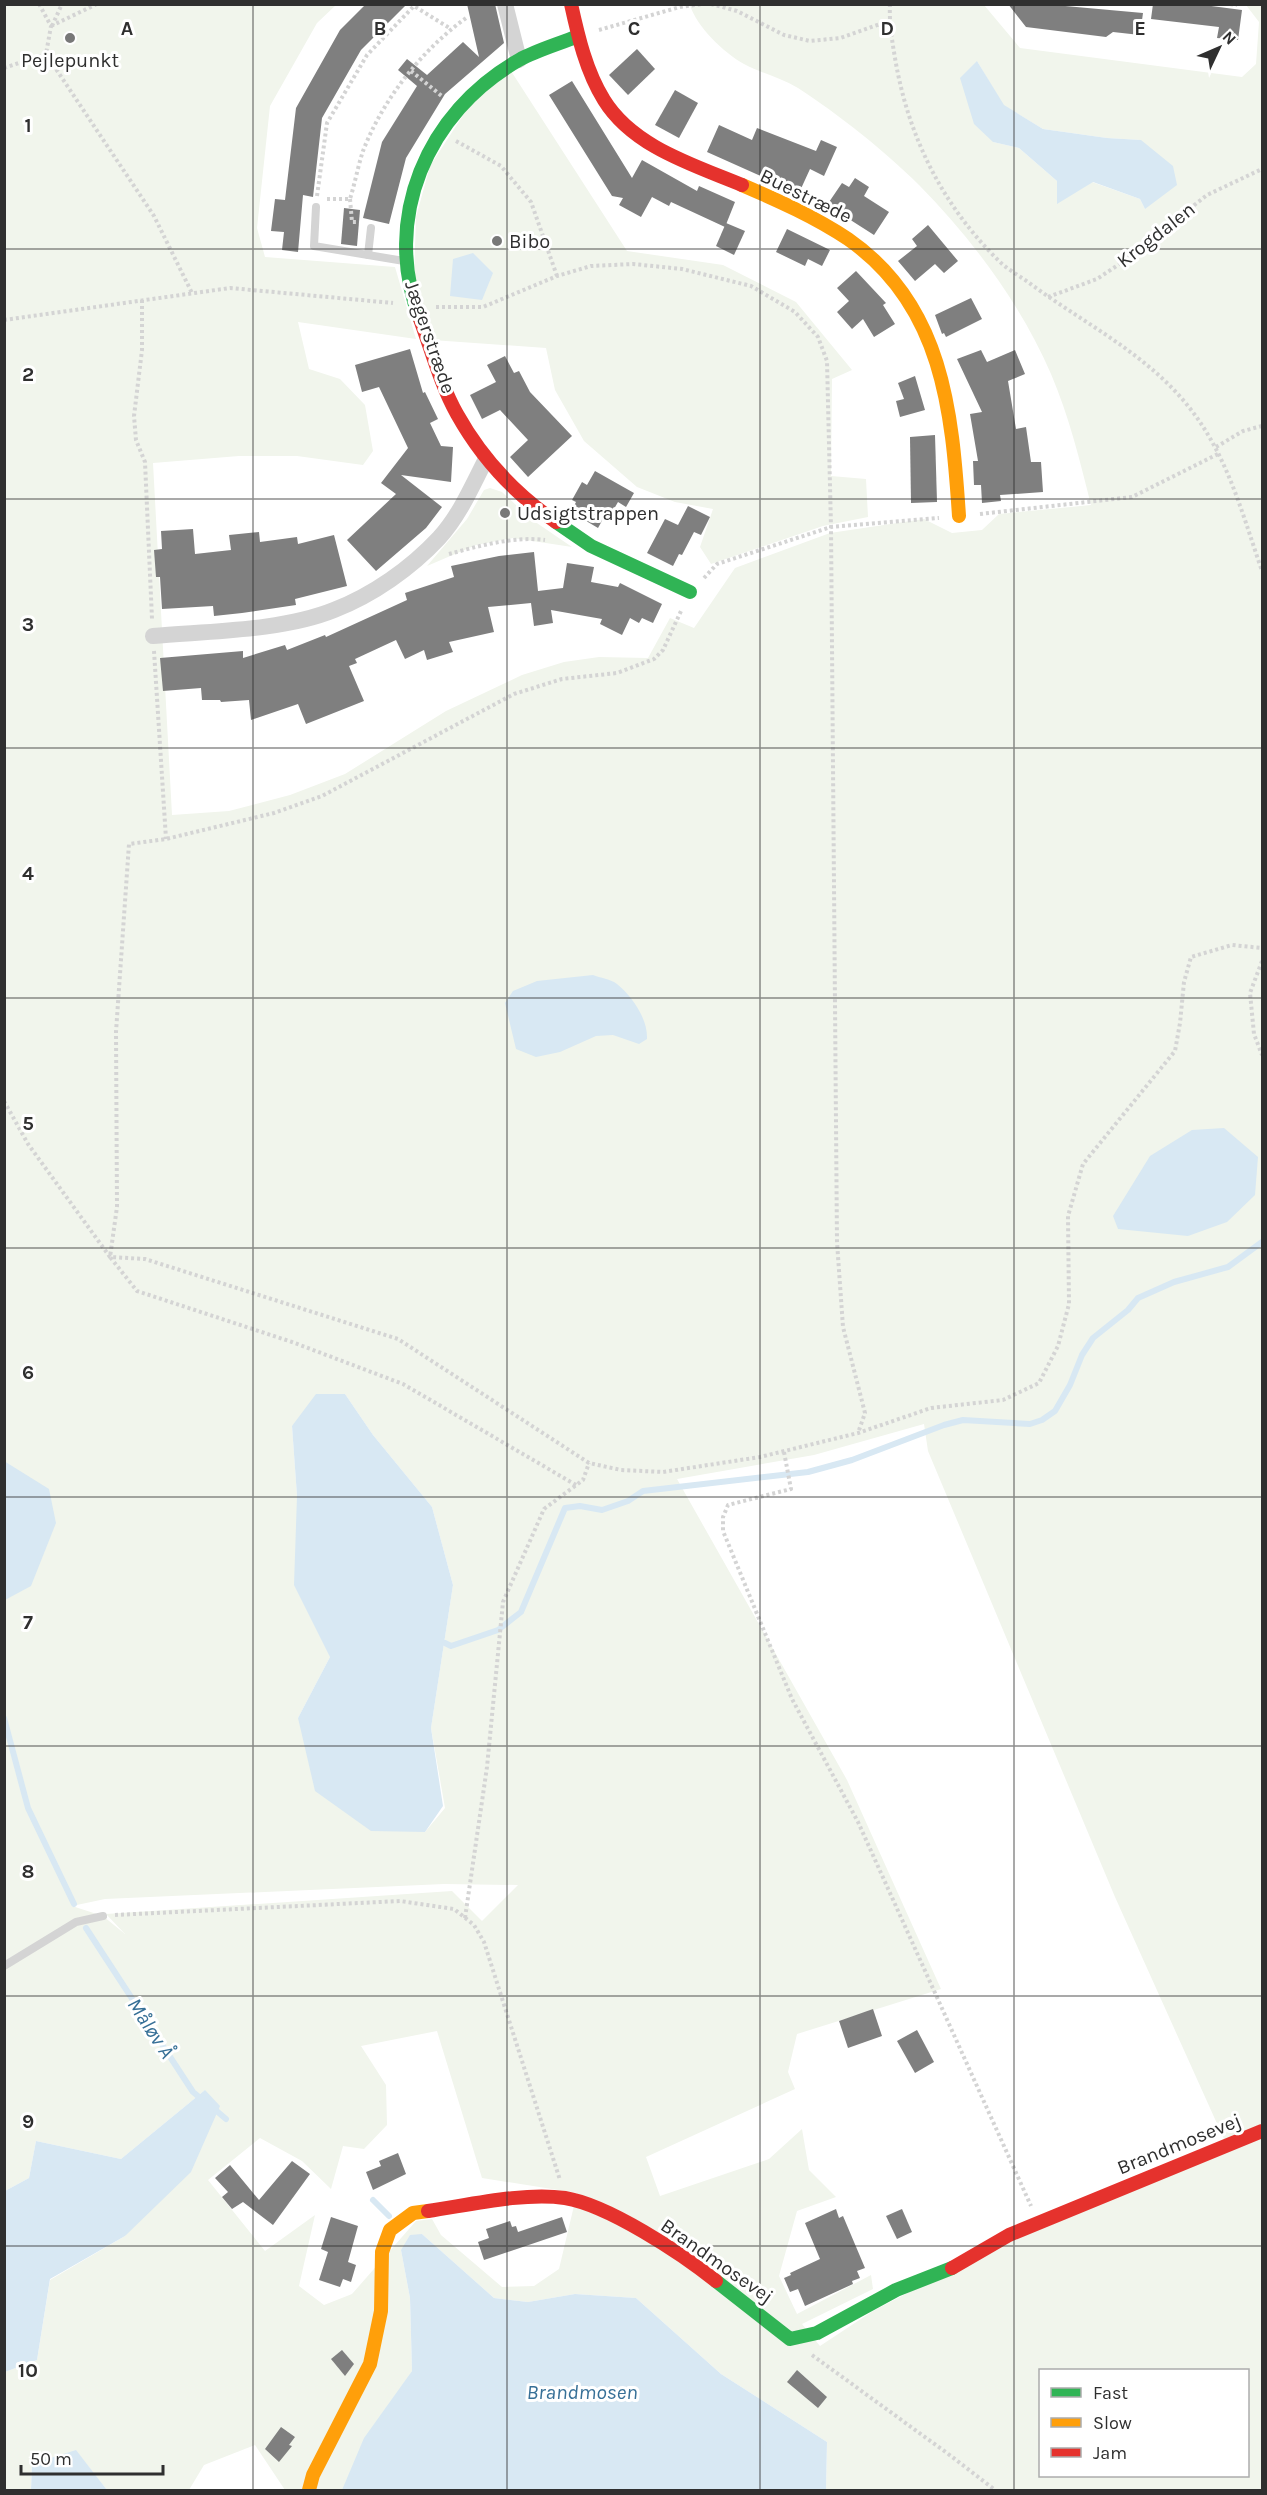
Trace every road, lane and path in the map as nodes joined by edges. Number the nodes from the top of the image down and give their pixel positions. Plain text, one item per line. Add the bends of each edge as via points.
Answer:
1 (39, 4) edge
2 (62, 4) edge
3 (98, 4) edge
4 (505, 4) edge
5 (571, 4) edge
6 (704, 4) edge
7 (711, 4) edge
8 (890, 4) edge
9 (1230, 4) edge
10 (1237, 5) edge
11 (466, 18) dead end
12 (889, 21) junction
13 (51, 26) junction
14 (451, 28) junction
15 (578, 36) junction
16 (46, 54) junction
17 (519, 60) junction
18 (4, 68) edge
19 (411, 71) junction
20 (459, 110) junction
21 (440, 133) junction
22 (1263, 169) edge
23 (316, 207) dead end
24 (371, 228) dead end
25 (368, 255) junction
26 (405, 261) junction
27 (556, 276) junction
28 (192, 293) junction
29 (1047, 297) junction
30 (142, 300) junction
31 (415, 307) junction
32 (4, 320) edge
33 (1263, 426) edge
34 (1216, 447) junction
35 (1220, 453) junction
36 (486, 459) junction
37 (145, 462) dead end
38 (959, 516) junction
39 (831, 527) junction
40 (555, 542) dead end
41 (444, 556) dead end
42 (1263, 571) edge
43 (690, 592) junction
44 (153, 636) dead end
45 (1263, 948) edge
46 (1263, 961) edge
47 (1263, 1055) edge
48 (4, 1101) edge
49 (110, 1257) junction
50 (858, 1433) junction
51 (784, 1452) junction
52 (589, 1463) junction
53 (576, 1485) junction
54 (103, 1916) joint
55 (465, 1918) junction
56 (4, 1966) edge
57 (1263, 2131) edge
58 (565, 2198) junction
59 (1038, 2223) junction
60 (790, 2339) junction
61 (309, 2490) edge
62 (995, 2490) edge

1 - 13 path
2 - 13 path
3 - 13 path
4 - 17 street
5 - 15 street, Buestræde
6 - 15 path
7 - 12 path via 737,11 784,35 810,41 840,38
8 - 12 path
9 - 10 path
11 - 14 path
12 - 29 path via 901,94 923,156 958,213 999,261
13 - 16 path
14 - 19 path
14 - 19 path via 414,6 367,55 327,123 317,199 350,199 363,150 385,108
15 - 17 street, Jægerstræde
15 - 38 street, Buestræde via 609,109 627,127 658,149 830,226 855,242 893,278 924,328 945,387 954,436
16 - 18 path
16 - 28 path via 154,216
17 - 20 street, Jægerstræde via 480,87
19 - 20 path
20 - 21 street, Jægerstræde
21 - 26 street, Jægerstræde via 420,168 407,213
21 - 27 path via 501,166 531,202
22 - 29 path, Krogdalen via 1207,195 1097,279
23 - 25 lane via 314,246
24 - 25 lane
25 - 26 lane
26 - 31 street, Jægerstræde
27 - 31 path via 483,307
27 - 39 path via 591,266 633,264 682,269 751,286 795,312 818,337 827,362
28 - 30 path
28 - 31 path via 230,288
29 - 34 path via 1130,351 1173,389 1199,419
30 - 32 path
30 - 37 path via 142,350 134,416 136,440
31 - 36 street, Jægerstræde via 456,412
33 - 34 path via 1243,431
34 - 35 path
35 - 38 path via 1132,497
35 - 42 path
36 - 43 street, Jægerstræde via 532,506 591,546
36 - 44 street via 461,508 440,537 411,565 334,611 278,625
38 - 39 path
39 - 43 path via 717,564
39 - 50 path via 837,1242 843,1327 865,1413
40 - 41 path via 532,539
43 - 49 path via 663,650 654,659 617,673 562,679 514,694 322,796 274,813 129,844 116,1032 117,1208
45 - 50 path via 1232,945 1191,957 1175,1051 1083,1164 1068,1216 1069,1304 1058,1346 1039,1383 1003,1400 932,1408
46 - 47 path via 1250,993 1254,1034
48 - 49 path via 28,1144
49 - 52 path via 145,1259 398,1340
49 - 53 path via 137,1291 292,1342 403,1384
50 - 51 path
51 - 52 path via 663,1472 621,1470
51 - 59 path via 791,1489 728,1505 723,1531 792,1699 863,1833
52 - 53 path via 583,1480
53 - 55 path via 544,1509 503,1602 487,1767
54 - 55 path via 400,1901 454,1909
54 - 56 lane via 76,1922
55 - 58 path via 484,1942
57 - 59 street, Brandmosevej
58 - 60 street, Brandmosevej via 613,2214 698,2266
58 - 61 street, Brandmosevej via 518,2198 413,2213 390,2230 382,2252 381,2311 369,2364
59 - 60 street, Brandmosevej via 952,2268 896,2290 817,2333
60 - 62 path

